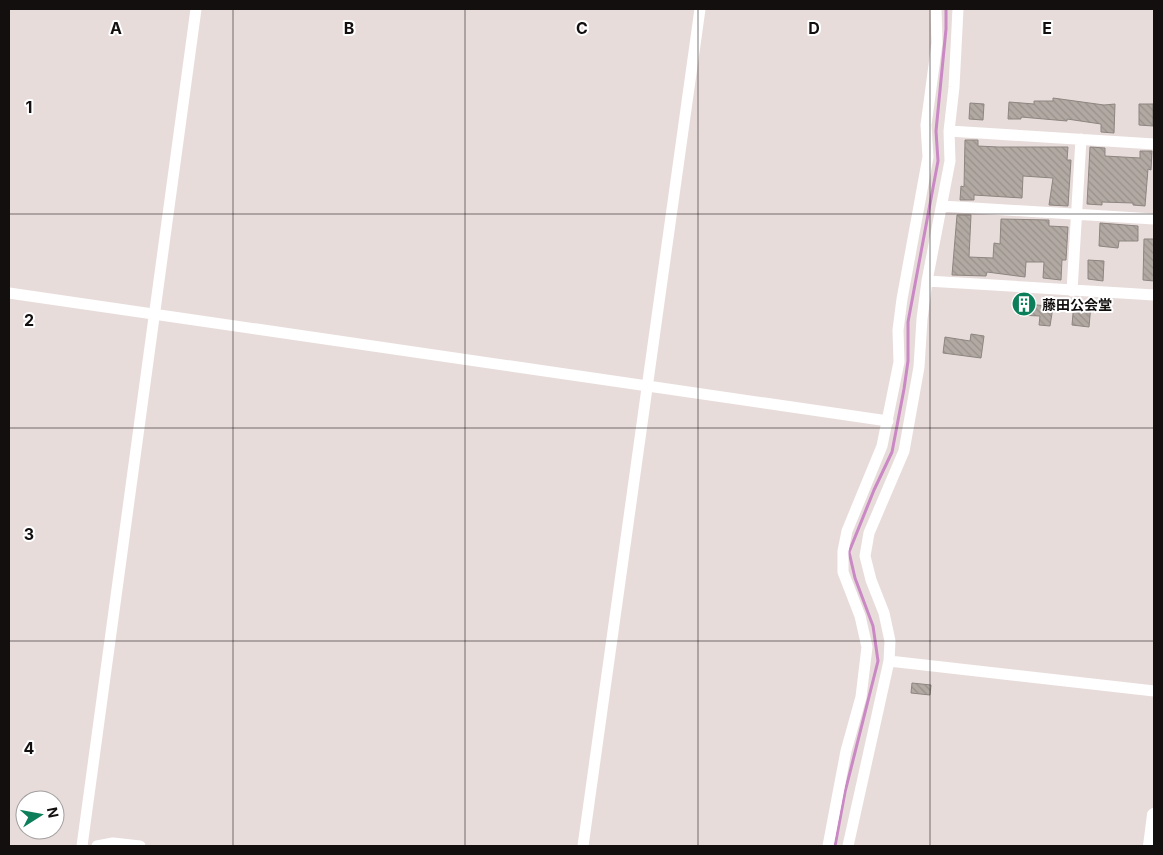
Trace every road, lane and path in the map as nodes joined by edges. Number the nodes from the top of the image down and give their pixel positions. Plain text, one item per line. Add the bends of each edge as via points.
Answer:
1 (196, 9) edge
2 (700, 9) edge
3 (936, 9) edge
4 (958, 9) edge
5 (949, 131) junction
6 (1081, 139) junction
7 (1154, 144) edge
8 (942, 206) junction
9 (1075, 215) junction
10 (1154, 219) edge
11 (927, 281) junction
12 (1072, 291) junction
13 (9, 293) edge
14 (1154, 296) edge
15 (154, 316) junction
16 (647, 387) junction
17 (888, 421) junction
18 (889, 661) junction
19 (1154, 691) edge
20 (1154, 815) edge
21 (82, 846) edge
22 (97, 846) edge
23 (140, 846) edge
24 (583, 846) edge
25 (828, 846) edge
26 (848, 846) edge
27 (1150, 846) edge

1 - 15 street
2 - 16 street
3 - 17 street via 937,43 926,125 928,157 902,299 898,330 899,362
4 - 5 street
5 - 6 street
5 - 8 street via 950,161
6 - 7 street
6 - 9 street
8 - 9 street
8 - 11 street
9 - 10 street
9 - 12 street
11 - 12 street
11 - 18 street via 919,367 904,452 869,533 865,556 884,613 890,641
12 - 14 street
13 - 15 street
15 - 16 street
15 - 21 street
16 - 17 street
16 - 24 street
17 - 25 street via 882,446 847,530 843,551 844,572 868,647 861,697 846,751
18 - 19 street
18 - 26 street
20 - 27 street
22 - 23 street via 113,843

